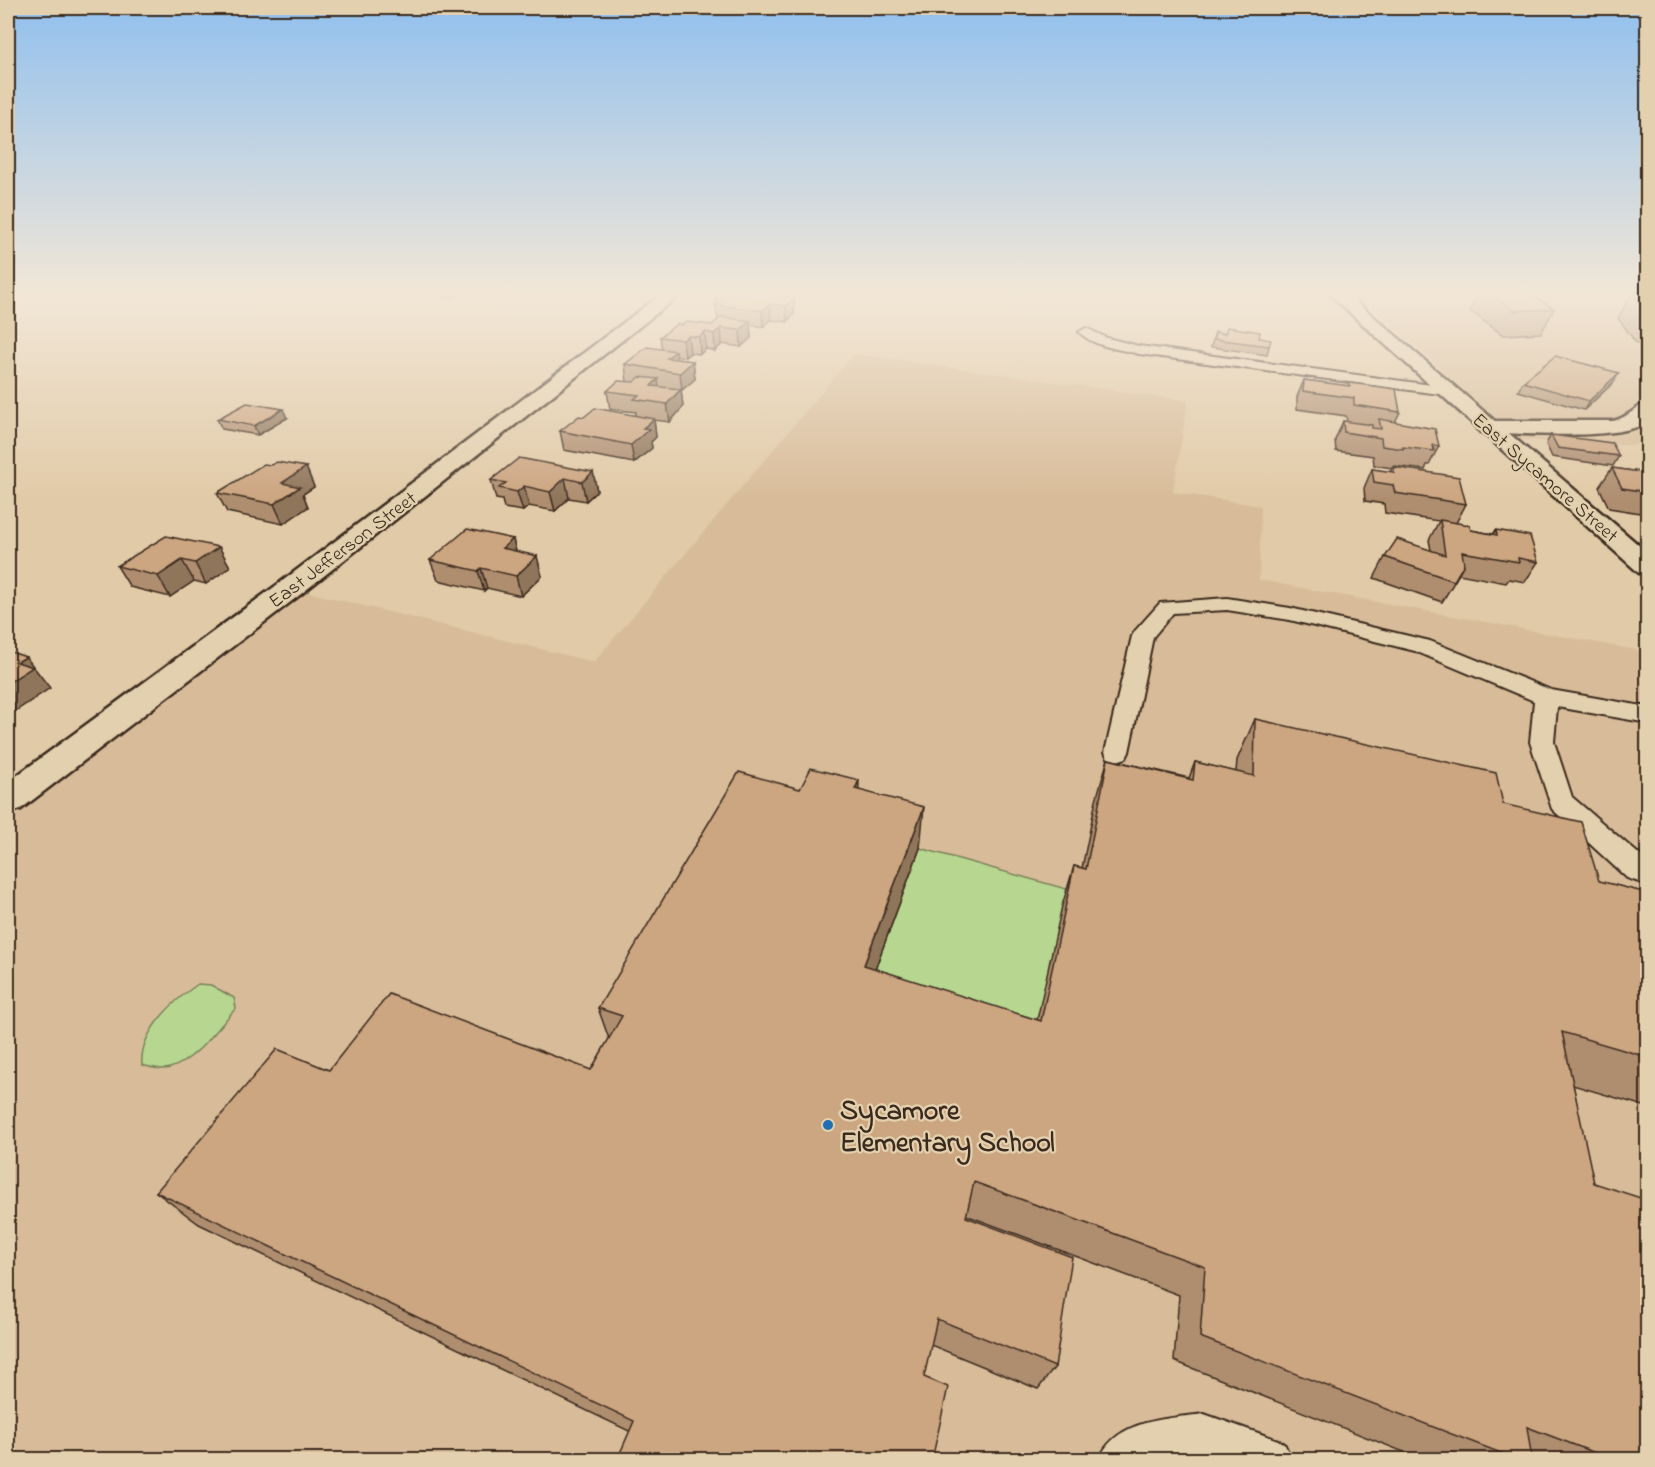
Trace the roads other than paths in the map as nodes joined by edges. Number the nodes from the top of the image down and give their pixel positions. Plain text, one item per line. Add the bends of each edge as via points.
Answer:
1 (585, 361) edge
2 (1224, 361) edge
3 (1414, 361) edge
4 (1447, 391) junction
5 (1647, 409) edge
6 (1488, 427) junction
7 (1647, 567) edge
8 (1546, 697) junction
9 (1647, 715) edge
10 (1117, 752) dead end
11 (8, 800) edge
12 (1647, 874) edge
13 (1121, 1460) edge
14 (1270, 1460) edge

1 - 11 street, East Jefferson Street
2 - 4 lane
3 - 4 street, East Sycamore Street
4 - 6 street, East Sycamore Street
5 - 6 street via 1632,423 1613,427
6 - 7 street, East Sycamore Street
8 - 9 lane
8 - 10 lane via 1411,643 1290,614 1227,604 1167,607 1143,636
8 - 12 lane via 1542,742 1561,802 1637,870
13 - 14 lane via 1149,1442 1204,1436

